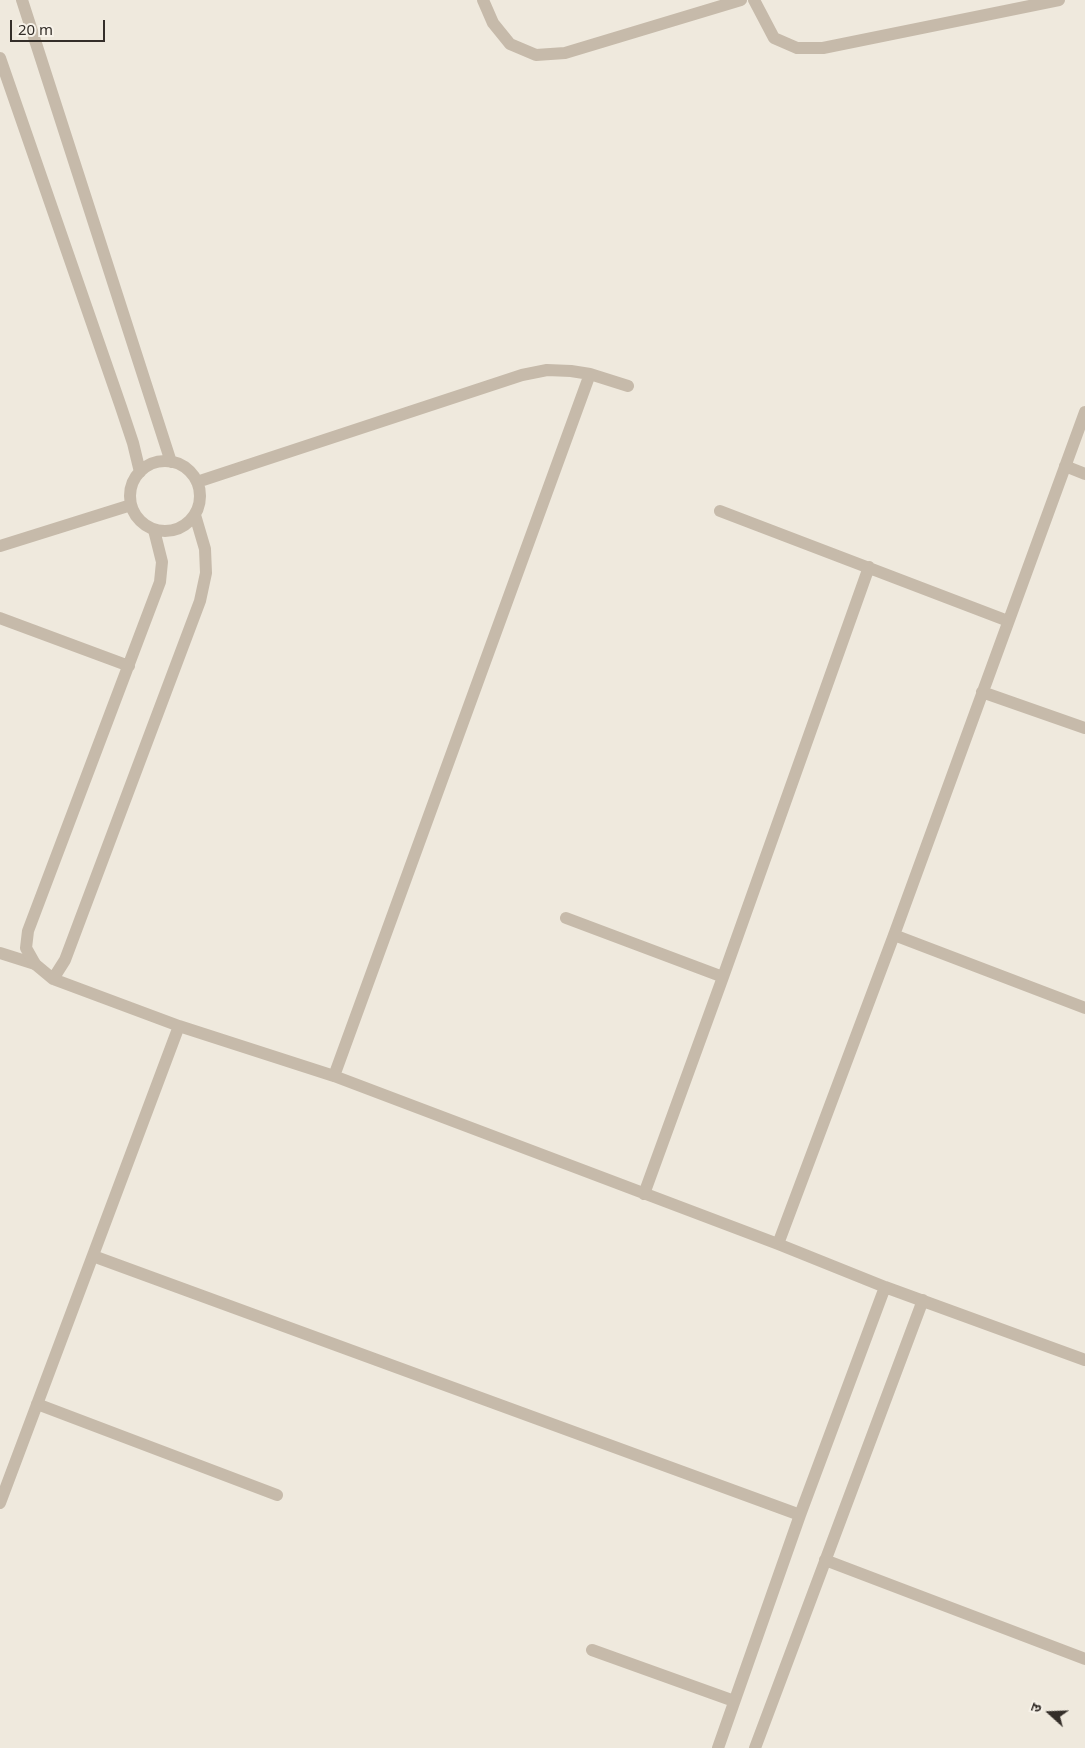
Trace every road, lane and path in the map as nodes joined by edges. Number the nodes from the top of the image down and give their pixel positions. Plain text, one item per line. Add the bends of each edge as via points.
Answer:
1 (22, 0) edge
2 (483, 0) edge
3 (740, 0) edge
4 (754, 0) edge
5 (1059, 0) edge
6 (0, 58) edge
7 (590, 374) junction
8 (628, 386) dead end
9 (1085, 412) edge
10 (171, 462) junction
11 (1065, 466) junction
12 (140, 472) junction
13 (1085, 474) edge
14 (197, 482) junction
15 (131, 505) junction
16 (720, 511) dead end
17 (195, 515) junction
18 (154, 530) junction
19 (0, 546) edge
20 (869, 567) junction
21 (0, 618) edge
22 (1008, 621) junction
23 (129, 666) junction
24 (982, 692) junction
25 (1085, 728) edge
26 (566, 918) dead end
27 (894, 935) junction
28 (0, 953) edge
29 (35, 964) junction
30 (724, 978) junction
31 (53, 979) junction
32 (1085, 1008) edge
33 (179, 1026) junction
34 (334, 1076) junction
35 (644, 1194) junction
36 (778, 1244) junction
37 (93, 1256) junction
38 (885, 1286) junction
39 (923, 1300) junction
40 (1085, 1360) edge
41 (37, 1404) junction
42 (4, 1482) edge
43 (277, 1495) dead end
44 (0, 1503) edge
45 (800, 1515) junction
46 (826, 1560) junction
47 (592, 1650) dead end
48 (1085, 1659) edge
49 (734, 1701) junction
50 (718, 1748) edge
51 (755, 1748) edge

1 - 10 street
2 - 3 street via 493,23 510,44 536,55 566,53
4 - 5 street via 774,38 797,48 823,48
6 - 12 street via 122,407
7 - 8 street
7 - 14 street via 547,370 522,374
7 - 34 street
9 - 11 street
10 - 12 street via 149,465
10 - 14 street via 182,465
11 - 13 street
11 - 22 street
12 - 15 street via 130,493
14 - 17 street via 200,499
15 - 18 street via 136,516
15 - 19 street
16 - 20 street
17 - 18 street via 177,530
17 - 31 street via 205,550 206,573 200,601 80,920
18 - 23 street via 162,562 160,582
20 - 22 street
20 - 30 street
21 - 23 street
22 - 24 street
23 - 29 street via 28,931 26,948
24 - 25 street
24 - 27 street
26 - 30 street
27 - 32 street
27 - 36 street
28 - 29 street
29 - 31 street
30 - 35 street
31 - 33 street
33 - 34 street
33 - 37 street
34 - 35 street
35 - 36 street
36 - 38 street
37 - 41 street
37 - 45 street
38 - 39 street
38 - 45 street
39 - 40 street
39 - 46 street
41 - 42 street
41 - 43 street
42 - 44 street
45 - 49 street
46 - 48 street
46 - 51 street
47 - 49 street
49 - 50 street

